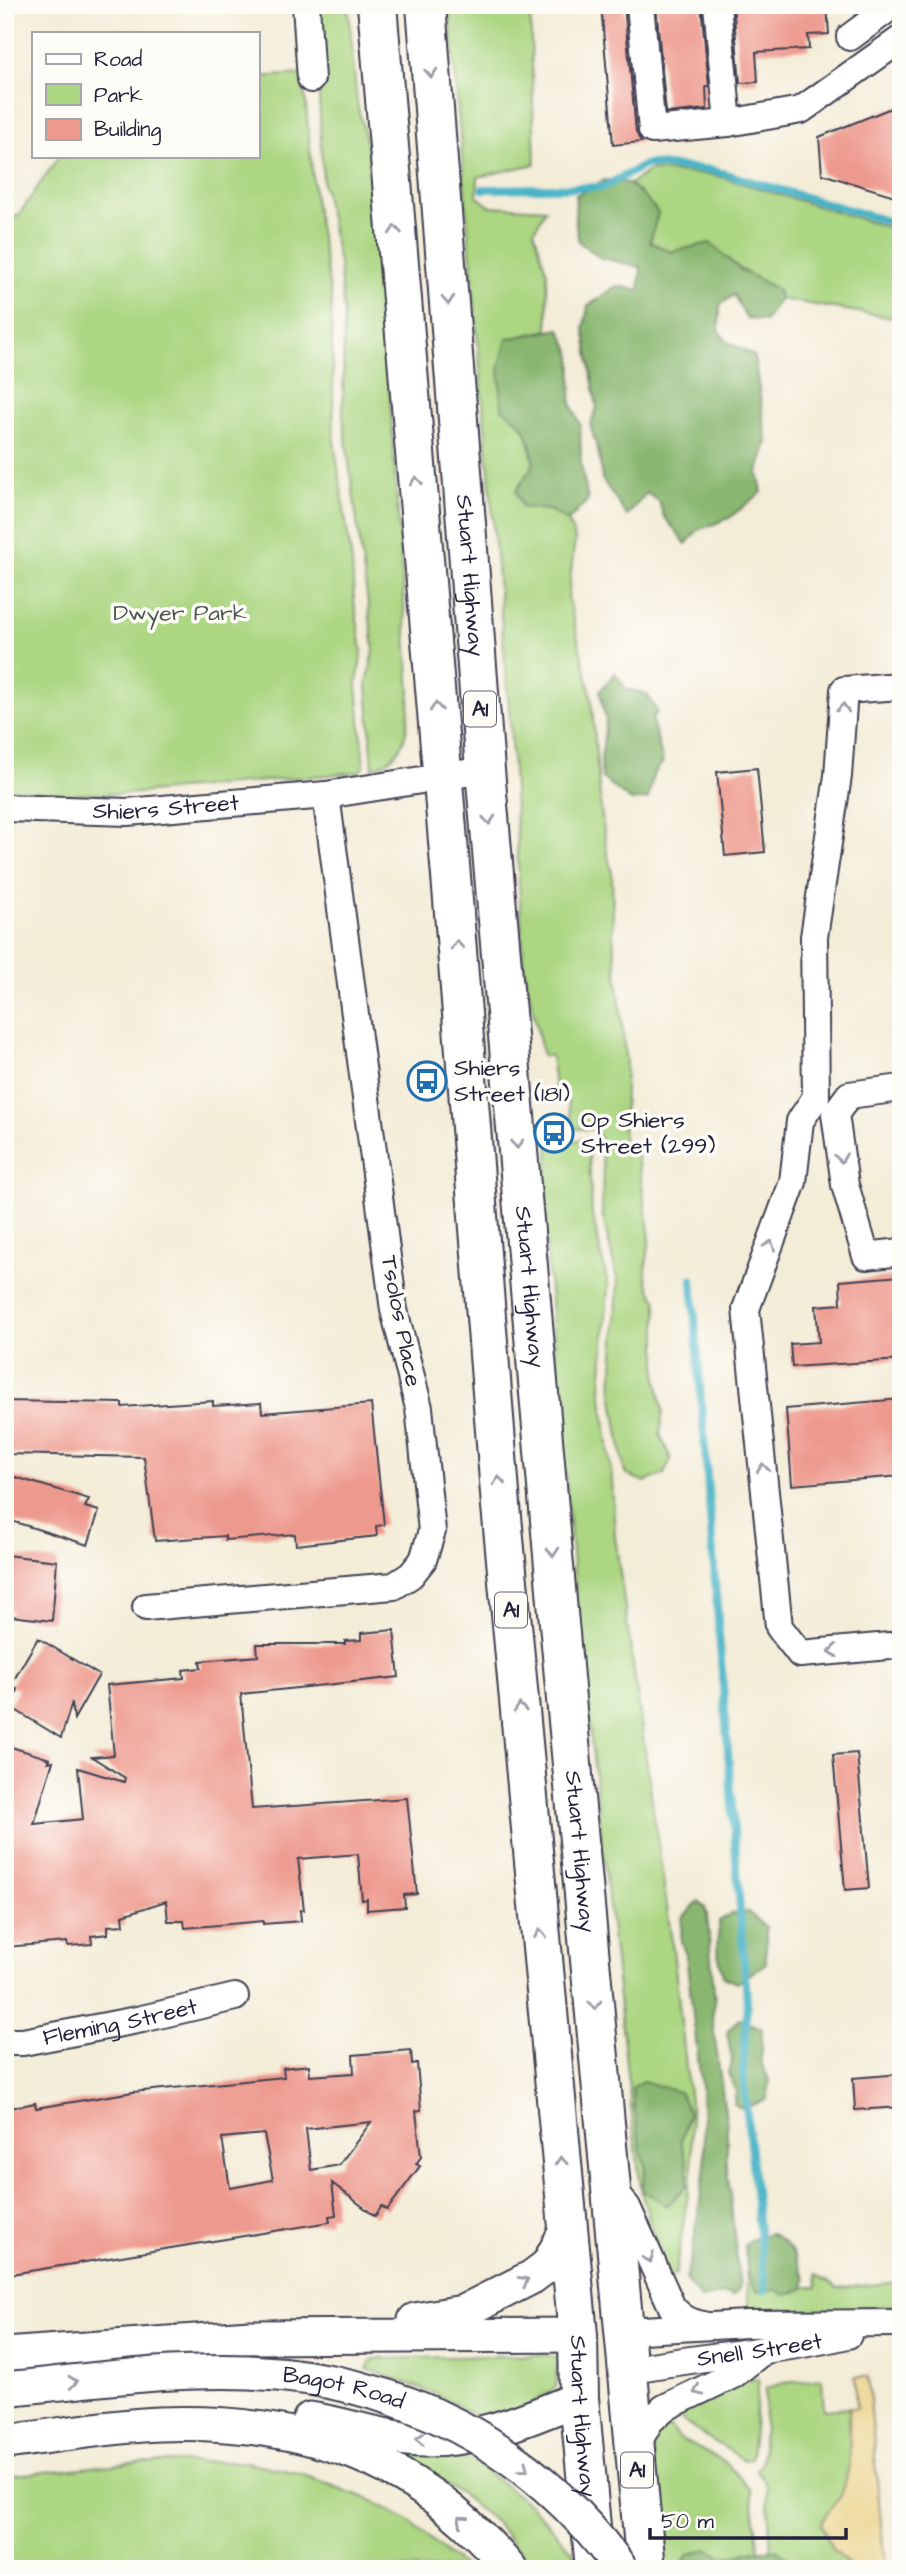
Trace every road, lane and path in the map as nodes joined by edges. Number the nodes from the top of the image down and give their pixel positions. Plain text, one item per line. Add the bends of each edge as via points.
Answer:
1 (306, 5) edge
2 (377, 5) edge
3 (426, 5) edge
4 (640, 5) edge
5 (718, 5) edge
6 (893, 5) edge
7 (850, 37) dead end
8 (901, 39) edge
9 (311, 79) dead end
10 (728, 123) junction
11 (901, 686) edge
12 (485, 770) junction
13 (442, 775) junction
14 (326, 794) junction
15 (5, 807) edge
16 (901, 1088) edge
17 (901, 1252) edge
18 (146, 1607) dead end
19 (901, 1645) edge
20 (235, 1997) dead end
21 (5, 2042) edge
22 (611, 2186) junction
23 (567, 2229) junction
24 (896, 2324) edge
25 (706, 2325) junction
26 (625, 2331) junction
27 (578, 2335) junction
28 (88, 2348) junction
29 (763, 2351) junction
30 (5, 2355) edge
31 (628, 2370) junction
32 (5, 2389) edge
33 (579, 2398) junction
34 (157, 2424) junction
35 (5, 2442) edge
36 (635, 2448) junction
37 (510, 2569) edge
38 (595, 2569) edge
39 (621, 2569) edge
40 (646, 2569) edge

1 - 9 street
13 -> 2 highway, Stuart Highway / A1
3 -> 12 highway, Stuart Highway / A1
4 - 10 street via 652,130
5 - 10 street
6 - 7 street
8 - 10 street via 801,110
19 -> 11 street via 800,1654 779,1627 746,1309 793,1182 800,1121 816,1097 814,937 838,776 844,690
12 - 13 street, Shiers Street
12 -> 22 highway, Stuart Highway / A1
13 - 14 street, Shiers Street
23 -> 13 highway, Stuart Highway / A1 via 500,1492
14 - 15 street, Shiers Street via 127,812
14 - 18 street, Tsolos Place via 394,1310 419,1408 432,1531 423,1560 411,1576 394,1586
16 -> 17 street via 849,1095 835,1114 845,1185 866,1256
20 - 21 street, Fleming Street
22 -> 25 street via 627,2207 672,2307 691,2323
22 - 26 highway, Stuart Highway / A1
23 - 27 highway, Stuart Highway / A1
28 -> 23 main road via 166,2335 425,2320 463,2312 548,2265
24 - 25 street, Snell Street
24 - 29 street, Snell Street
25 - 26 street, Snell Street
26 - 27 highway
26 - 31 highway, Stuart Highway / A1
27 - 28 main road, Bagot Road via 250,2337
27 - 33 highway, Stuart Highway / A1
28 - 30 main road, Bagot Road
29 - 31 street, Snell Street
29 -> 36 street via 733,2375 664,2408 650,2421
31 - 33 highway
31 - 36 highway, Stuart Highway / A1
32 -> 39 main road, Bagot Road, bridge via 137,2376 249,2372 318,2379 389,2396 455,2424 509,2456 583,2521
33 -> 34 main road via 503,2428 429,2440 228,2410 204,2411
33 - 38 highway, Stuart Highway / A1
34 - 35 main road
37 -> 34 main road via 493,2548 425,2489 346,2449 263,2427
36 - 40 highway, Stuart Highway / A1

